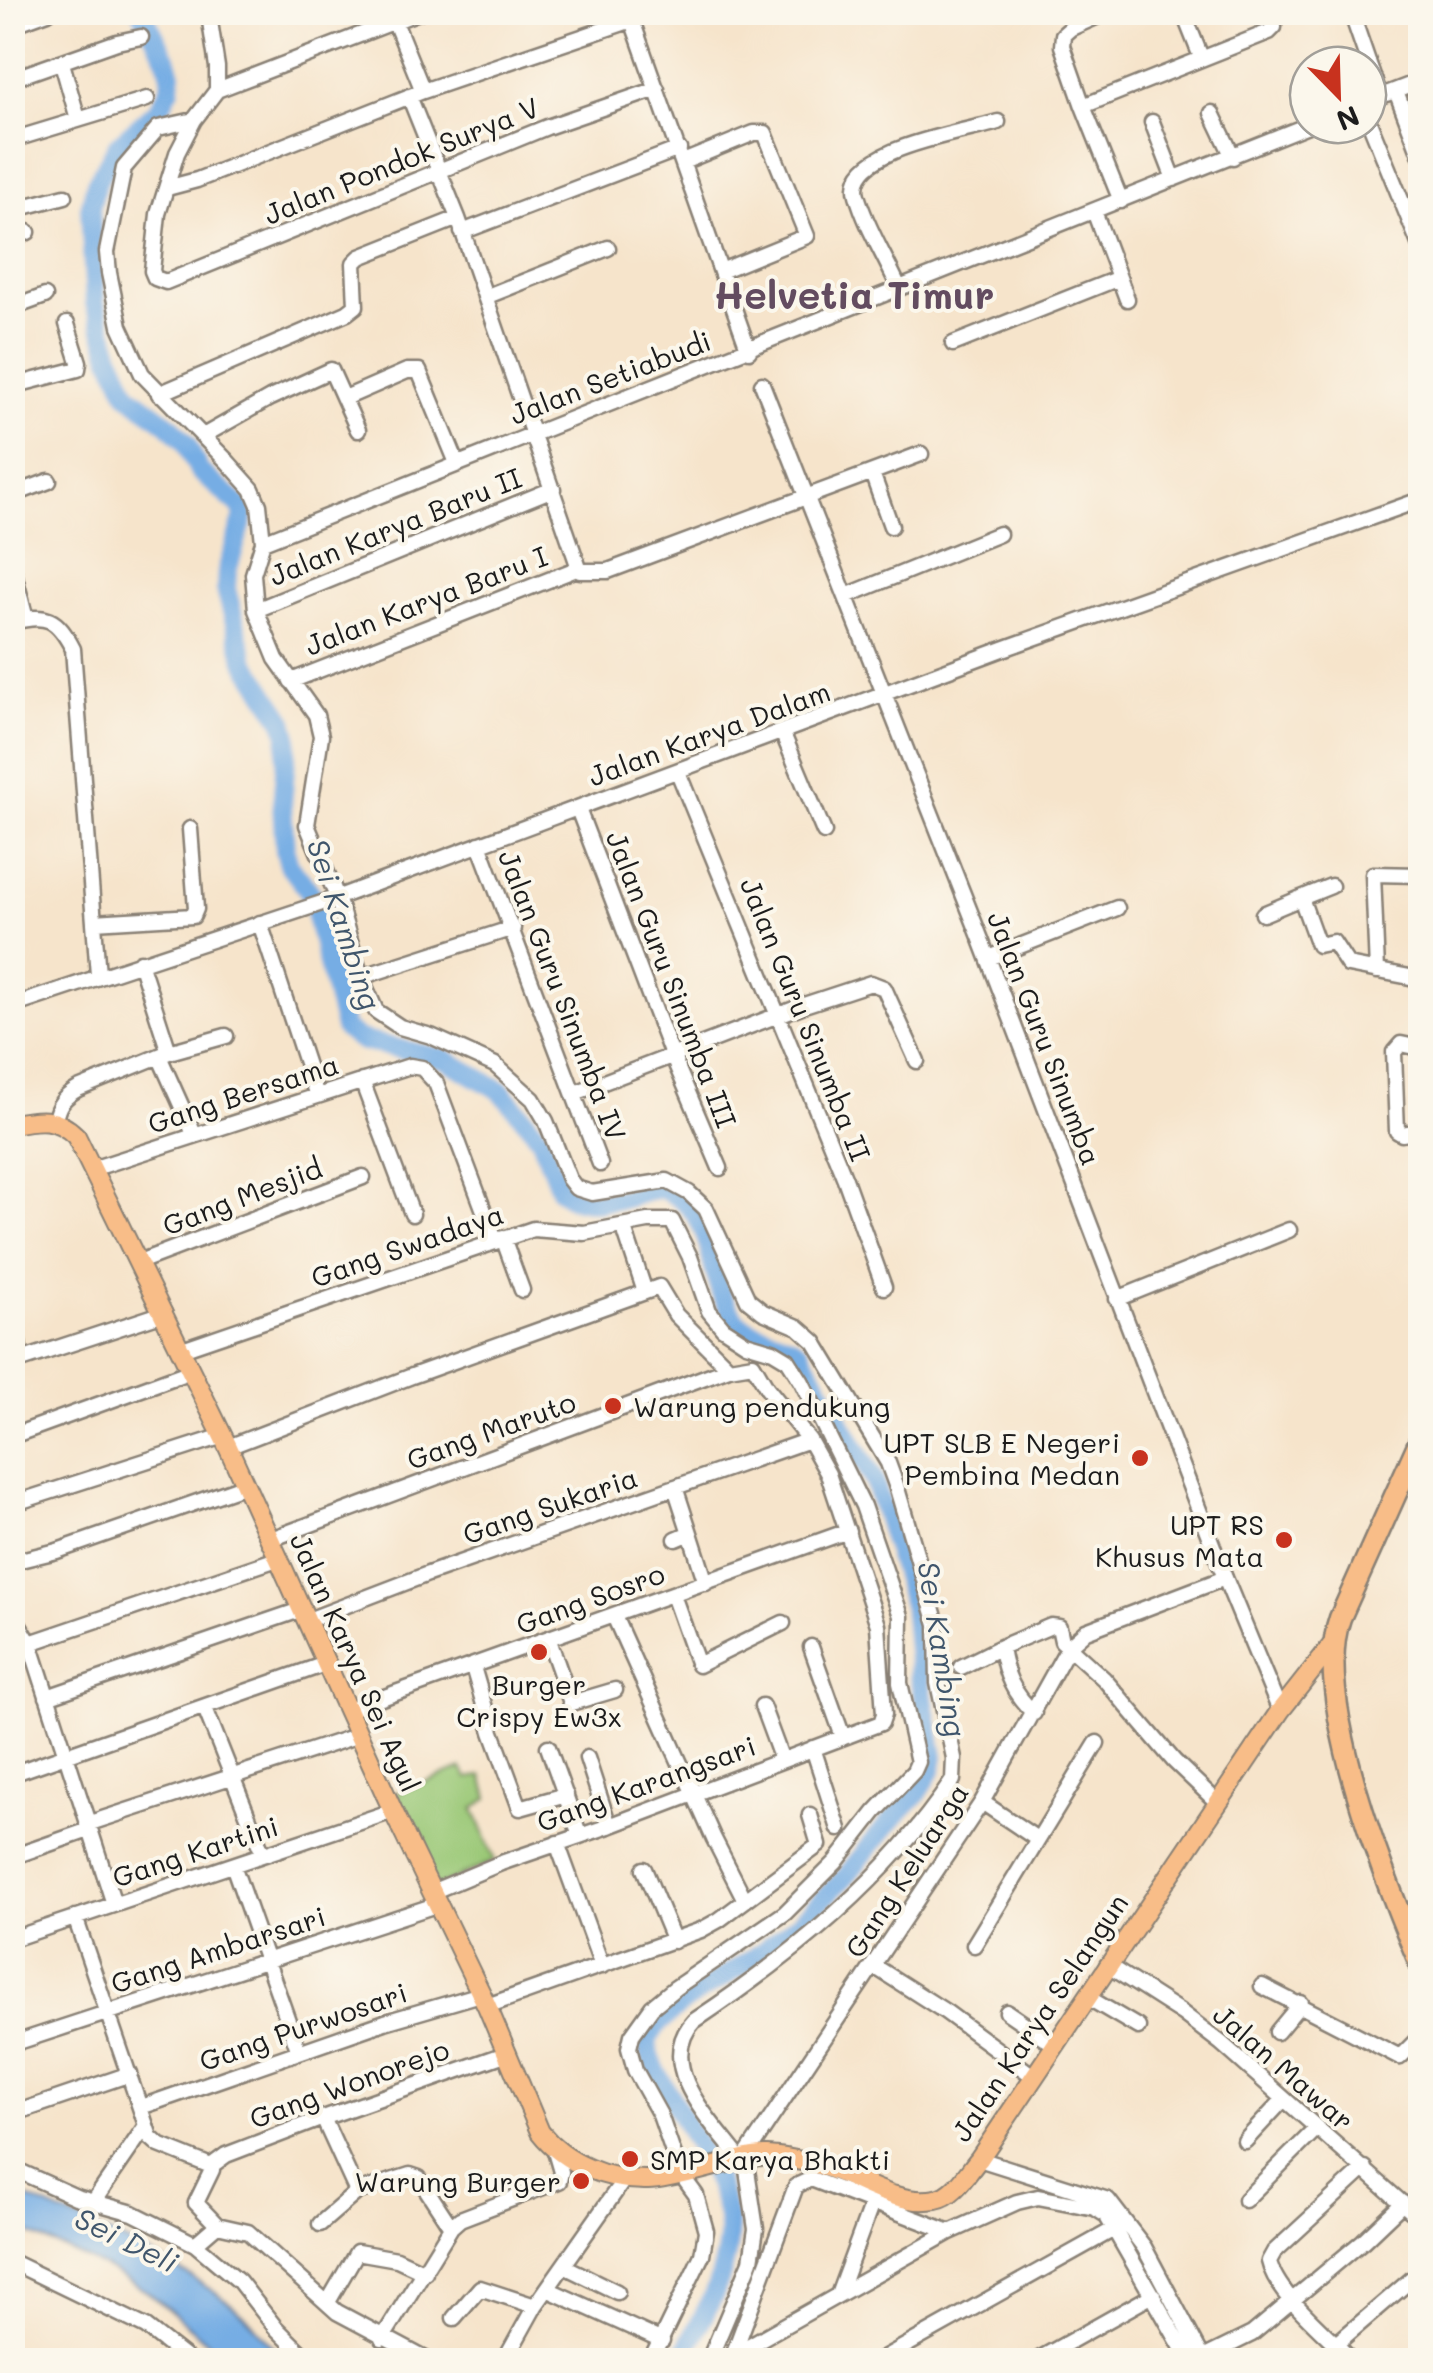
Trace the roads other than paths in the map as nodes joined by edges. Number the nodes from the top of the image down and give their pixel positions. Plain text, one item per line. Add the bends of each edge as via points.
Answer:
1 (48, 12) edge
2 (1107, 12) edge
3 (1183, 12) edge
4 (1269, 12) edge
5 (1351, 12) edge
6 (417, 13) edge
7 (212, 14) edge
8 (630, 16) edge
9 (395, 22) junction
10 (12, 24) edge
11 (141, 37) dead end
12 (1360, 45) edge
13 (1201, 58) junction
14 (62, 63) junction
15 (15, 78) edge
16 (1420, 81) edge
17 (657, 89) junction
18 (217, 90) junction
19 (1396, 91) junction
20 (416, 94) junction
21 (1388, 94) edge
22 (147, 98) dead end
23 (1083, 106) junction
24 (1212, 113) dead end
25 (78, 119) junction
26 (194, 120) junction
27 (998, 122) dead end
28 (1152, 122) dead end
29 (1288, 133) edge
30 (12, 140) edge
31 (1379, 145) edge
32 (1420, 154) edge
33 (681, 156) junction
34 (1233, 156) junction
35 (439, 170) junction
36 (1174, 179) junction
37 (167, 188) junction
38 (65, 196) dead end
39 (1122, 202) junction
40 (12, 210) edge
41 (1098, 210) junction
42 (460, 225) junction
43 (28, 232) dead end
44 (12, 238) edge
45 (1420, 246) edge
46 (608, 248) dead end
47 (721, 272) junction
48 (1120, 278) junction
49 (899, 288) junction
50 (46, 296) dead end
51 (485, 298) junction
52 (12, 308) edge
53 (67, 324) dead end
54 (953, 344) dead end
55 (749, 351) junction
56 (762, 384) dead end
57 (12, 386) edge
58 (160, 394) junction
59 (345, 398) junction
60 (358, 430) dead end
61 (532, 433) junction
62 (202, 436) junction
63 (921, 454) dead end
64 (457, 463) junction
65 (872, 472) junction
66 (49, 481) dead end
67 (553, 489) junction
68 (12, 496) edge
69 (804, 498) junction
70 (1420, 500) edge
71 (891, 526) dead end
72 (999, 534) dead end
73 (264, 542) junction
74 (579, 568) junction
75 (14, 573) edge
76 (846, 596) junction
77 (256, 610) junction
78 (19, 620) edge
79 (291, 681) junction
80 (882, 694) junction
81 (783, 734) junction
82 (678, 772) junction
83 (578, 809) junction
84 (190, 829) dead end
85 (824, 832) dead end
86 (479, 844) junction
87 (1420, 875) edge
88 (1331, 886) dead end
89 (1301, 898) junction
90 (333, 899) junction
91 (1118, 908) dead end
92 (1263, 914) dead end
93 (94, 922) junction
94 (260, 923) junction
95 (513, 928) junction
96 (989, 958) junction
97 (140, 962) junction
98 (1377, 971) junction
99 (98, 976) junction
100 (361, 976) junction
101 (1420, 979) edge
102 (12, 1006) edge
103 (776, 1016) junction
104 (226, 1036) dead end
105 (1420, 1048) edge
106 (164, 1054) junction
107 (672, 1055) junction
108 (917, 1062) dead end
109 (362, 1080) junction
110 (575, 1094) junction
111 (317, 1096) junction
112 (55, 1120) junction
113 (12, 1124) edge
114 (1419, 1132) edge
115 (194, 1134) junction
116 (1420, 1161) edge
117 (600, 1164) dead end
118 (720, 1168) dead end
119 (92, 1169) junction
120 (363, 1177) dead end
121 (412, 1214) dead end
122 (624, 1228) junction
123 (1289, 1230) dead end
124 (499, 1239) junction
125 (139, 1262) junction
126 (884, 1287) dead end
127 (522, 1290) dead end
128 (646, 1292) junction
129 (1117, 1298) junction
130 (12, 1309) edge
131 (164, 1313) junction
132 (182, 1349) junction
133 (17, 1361) edge
134 (729, 1368) junction
135 (191, 1371) junction
136 (12, 1436) edge
137 (809, 1440) junction
138 (1420, 1440) edge
139 (225, 1441) junction
140 (1415, 1466) edge
141 (246, 1485) junction
142 (676, 1487) junction
143 (12, 1504) edge
144 (848, 1531) junction
145 (270, 1539) junction
146 (280, 1558) junction
147 (12, 1562) edge
148 (1225, 1578) junction
149 (706, 1583) junction
150 (673, 1595) junction
151 (12, 1613) edge
152 (306, 1615) junction
153 (614, 1616) junction
154 (783, 1623) dead end
155 (549, 1640) junction
156 (30, 1643) junction
157 (1332, 1645) junction
158 (1001, 1646) junction
159 (1069, 1646) junction
160 (811, 1647) dead end
161 (328, 1664) junction
162 (473, 1667) junction
163 (962, 1667) dead end
164 (615, 1690) dead end
165 (47, 1697) junction
166 (762, 1706) dead end
167 (205, 1708) junction
168 (348, 1710) junction
169 (1280, 1710) junction
170 (1034, 1713) junction
171 (359, 1735) junction
172 (843, 1738) junction
173 (1097, 1742) dead end
174 (548, 1747) dead end
175 (813, 1748) junction
176 (64, 1758) junction
177 (587, 1758) dead end
178 (782, 1760) junction
179 (12, 1774) edge
180 (233, 1774) junction
181 (693, 1793) junction
182 (566, 1795) junction
183 (982, 1802) junction
184 (1217, 1802) junction
185 (393, 1811) junction
186 (810, 1815) dead end
187 (608, 1826) junction
188 (88, 1827) junction
189 (839, 1828) dead end
190 (580, 1836) junction
191 (1037, 1838) junction
192 (557, 1843) junction
193 (263, 1854) junction
194 (12, 1857) edge
195 (233, 1865) junction
196 (644, 1868) dead end
197 (437, 1898) junction
198 (745, 1900) junction
199 (114, 1904) junction
200 (75, 1918) junction
201 (12, 1939) edge
202 (674, 1940) junction
203 (974, 1946) dead end
204 (266, 1959) junction
205 (1420, 1964) edge
206 (1107, 1965) junction
207 (602, 1966) junction
208 (874, 1966) junction
209 (1262, 1986) dead end
210 (1087, 1997) junction
211 (484, 2000) junction
212 (1301, 2003) junction
213 (108, 2012) junction
214 (1007, 2012) dead end
215 (1138, 2027) dead end
216 (1276, 2032) dead end
217 (1420, 2037) edge
218 (12, 2044) edge
219 (1055, 2045) junction
220 (298, 2052) junction
221 (508, 2052) junction
222 (130, 2074) junction
223 (1033, 2076) junction
224 (1284, 2099) junction
225 (141, 2107) junction
226 (12, 2114) edge
227 (323, 2118) junction
228 (146, 2127) junction
229 (1318, 2128) junction
230 (1245, 2141) dead end
231 (554, 2148) junction
232 (979, 2159) junction
233 (737, 2160) junction
234 (210, 2166) junction
235 (12, 2168) edge
236 (1365, 2168) junction
237 (683, 2172) junction
238 (625, 2178) junction
239 (357, 2192) junction
240 (1245, 2200) dead end
241 (94, 2201) junction
242 (872, 2202) junction
243 (1403, 2202) junction
244 (1420, 2218) edge
245 (320, 2224) dead end
246 (217, 2225) junction
247 (451, 2227) junction
248 (1116, 2228) junction
249 (950, 2232) junction
250 (195, 2244) junction
251 (12, 2262) edge
252 (564, 2266) junction
253 (425, 2272) junction
254 (1420, 2272) edge
255 (547, 2289) junction
256 (617, 2292) dead end
257 (838, 2295) junction
258 (1153, 2295) junction
259 (1294, 2300) junction
260 (328, 2302) junction
261 (535, 2306) junction
262 (454, 2318) dead end
263 (382, 2339) junction
264 (662, 2340) junction
265 (1336, 2344) junction
266 (1420, 2354) edge
267 (733, 2357) edge
268 (188, 2360) edge
269 (308, 2360) edge
270 (426, 2360) edge
271 (505, 2360) edge
272 (651, 2360) edge
273 (708, 2360) edge
274 (880, 2360) edge
275 (1037, 2360) edge
276 (1199, 2360) edge
277 (1351, 2360) edge
278 (1412, 2360) edge

1 - 10 street
2 - 23 street via 1063,35
3 - 13 street
4 - 13 street via 1273,30
5 - 12 street
6 - 9 street
7 - 18 street
8 - 17 street
8 - 20 street
9 - 18 street
9 - 20 street
11 - 14 street
13 - 23 street
14 - 15 street
14 - 25 street
16 - 19 street
17 - 33 street
17 - 35 street, Jalan Pondok Surya V
18 - 26 street
19 - 21 street
19 - 32 street
20 - 35 street
20 - 37 street
22 - 25 street
23 - 39 street
24 - 34 street
25 - 30 street
26 - 37 street
26 - 58 street via 158,128 124,168 107,252 120,326 142,374
27 - 49 street via 897,150 860,174 856,192
28 - 36 street
29 - 34 street, Jalan Setiabudi
31 - 45 street
33 - 42 street
33 - 47 street
33 - 47 street via 765,133 806,236
34 - 36 street, Jalan Setiabudi
35 - 37 street, Jalan Pondok Surya V via 166,282 152,271
35 - 42 street
36 - 39 street, Jalan Setiabudi
38 - 40 street
39 - 41 street, Jalan Setiabudi
41 - 48 street
41 - 48 street via 1132,297
41 - 49 street, Jalan Setiabudi
42 - 51 street
42 - 58 street via 360,257 354,263 356,306 347,314
43 - 44 street
46 - 51 street
47 - 55 street
48 - 54 street
49 - 55 street, Jalan Setiabudi
50 - 52 street
51 - 61 street
53 - 57 street via 78,369
55 - 61 street, Jalan Setiabudi
56 - 69 street, Jalan Guru Sinumba
58 - 62 street
59 - 60 street
59 - 62 street via 335,373 324,371
59 - 64 street via 420,371
61 - 64 street, Jalan Setiabudi
61 - 67 street
62 - 73 street via 255,494
63 - 65 street, Jalan Karya Baru I
64 - 73 street, Jalan Setiabudi
65 - 69 street, Jalan Karya Baru I
65 - 71 street
66 - 68 street
67 - 74 street
67 - 77 street, Jalan Karya Baru II
69 - 74 street, Jalan Karya Baru I via 608,571
69 - 76 street, Jalan Guru Sinumba
70 - 80 street, Jalan Karya Dalam
72 - 76 street
73 - 77 street via 253,574
74 - 79 street, Jalan Karya Baru I
75 - 78 street
76 - 80 street, Jalan Guru Sinumba
77 - 79 street
78 - 93 street via 53,620 73,649
79 - 90 street via 316,715 320,736 306,818
80 - 81 street, Jalan Karya Dalam
80 - 96 street, Jalan Guru Sinumba
81 - 82 street, Jalan Karya Dalam
81 - 85 street
82 - 83 street, Jalan Karya Dalam
82 - 103 street, Jalan Guru Sinumba II
83 - 86 street, Jalan Karya Dalam
83 - 107 street, Jalan Guru Sinumba III
84 - 93 street via 193,916
86 - 90 street, Jalan Karya Dalam
86 - 95 street, Jalan Guru Sinumba IV
87 - 98 street via 1373,874
88 - 89 street
89 - 92 street
89 - 98 street via 1318,945 1333,942 1348,965
90 - 94 street, Jalan Karya Dalam
90 - 100 street
91 - 96 street
93 - 99 street
94 - 97 street, Jalan Karya Dalam
94 - 111 street
95 - 100 street
95 - 110 street, Jalan Guru Sinumba IV
96 - 129 street, Jalan Guru Sinumba
97 - 99 street, Jalan Karya Dalam
97 - 106 street
98 - 101 street
99 - 102 street, Jalan Karya Dalam
100 - 233 street via 386,1020 495,1065 533,1099 576,1188 592,1192 667,1181 689,1192 706,1209 748,1300 815,1342 888,1463 903,1508 937,1624 938,1682 954,1772 940,1799 868,1883 809,1939 682,2034 678,2046 696,2104
103 - 107 street
103 - 108 street via 878,984
103 - 126 street, Jalan Guru Sinumba II
104 - 106 street
105 - 114 street via 1401,1044 1394,1052 1398,1131
106 - 112 street via 66,1096
106 - 115 street
107 - 110 street
107 - 118 street, Jalan Guru Sinumba III
109 - 111 street, Gang Bersama
109 - 121 street
109 - 124 street, Gang Bersama via 410,1066 430,1073
110 - 117 street, Jalan Guru Sinumba IV
111 - 115 street, Gang Bersama
112 - 113 main road
112 - 119 main road, Jalan Karya Sei Agul via 76,1136
114 - 116 street
115 - 119 street, Gang Bersama
119 - 125 main road, Jalan Karya Sei Agul
120 - 125 street, Gang Mesjid
122 - 124 street, Gang Swadaya via 534,1229
122 - 128 street
122 - 237 street, Gang Swadaya via 672,1221 709,1311 746,1344 788,1360 802,1382 863,1506 901,1616 900,1683 918,1762 786,1913 675,1988 632,2035 630,2056
123 - 129 street
124 - 127 street
124 - 132 street, Gang Swadaya
125 - 131 main road, Jalan Karya Sei Agul
128 - 134 street via 661,1289
128 - 139 street
129 - 148 street, Jalan Guru Sinumba
130 - 133 street
131 - 132 main road, Jalan Karya Sei Agul
131 - 133 street
132 - 135 main road, Jalan Karya Sei Agul
134 - 137 street via 755,1364
134 - 145 street, Gang Maruto
135 - 136 street
135 - 139 main road, Jalan Karya Sei Agul
137 - 142 street, Gang Sukaria
137 - 144 street
138 - 140 highway
139 - 141 main road, Jalan Karya Sei Agul
139 - 143 street
140 - 157 highway
141 - 145 main road, Jalan Karya Sei Agul
141 - 147 street
142 - 149 street via 683,1536
142 - 152 street, Gang Sukaria
144 - 149 street, Gang Sosro
144 - 172 street, Gang Karangsari via 880,1637 884,1714 882,1723
145 - 146 main road, Jalan Karya Sei Agul
146 - 152 main road, Jalan Karya Sei Agul
146 - 156 street
148 - 159 street via 1086,1631
148 - 169 street, Jalan Guru Sinumba
149 - 150 street, Gang Sosro
150 - 153 street, Gang Sosro
150 - 154 street via 698,1665
151 - 156 street
152 - 161 main road, Jalan Karya Sei Agul
152 - 165 street, Gang Sukaria
153 - 155 street, Gang Sosro
153 - 181 street
155 - 162 street, Gang Sosro
155 - 164 street via 571,1703
156 - 165 street
157 - 169 main road, Jalan Karya Selangun
157 - 205 highway via 1361,1804
158 - 159 street via 1050,1626
158 - 163 street
158 - 170 street via 1018,1698
159 - 170 street, Gang Keluarga
159 - 184 street
160 - 172 street
161 - 167 street
161 - 168 main road, Jalan Karya Sei Agul
162 - 168 street, Gang Sosro
162 - 182 street via 520,1808
165 - 176 street
166 - 178 street
167 - 176 street
167 - 180 street
168 - 171 main road, Jalan Karya Sei Agul
169 - 184 main road, Jalan Karya Selangun
170 - 183 street, Gang Keluarga
171 - 180 street
171 - 185 main road, Jalan Karya Sei Agul
172 - 175 street, Gang Karangsari
173 - 191 street
174 - 182 street
175 - 178 street, Gang Karangsari
175 - 189 street
176 - 179 street
176 - 188 street
177 - 187 street
178 - 181 street, Gang Karangsari
180 - 188 street
180 - 193 street
181 - 187 street, Gang Karangsari
181 - 198 street
182 - 190 street
183 - 191 street
183 - 208 street, Gang Keluarga
184 - 206 main road, Jalan Karya Selangun
185 - 193 street, Gang Kartini
185 - 197 main road, Jalan Karya Sei Agul
186 - 198 street, Gang Purwosari via 820,1845
187 - 190 street, Gang Karangsari
188 - 194 street
188 - 199 street
190 - 192 street, Gang Karangsari
191 - 203 street
192 - 197 street, Gang Karangsari
192 - 207 street
193 - 195 street, Gang Kartini
195 - 199 street, Gang Kartini
195 - 204 street
196 - 202 street
197 - 204 street, Gang Ambarsari
197 - 211 main road, Jalan Karya Sei Agul
198 - 202 street, Gang Purwosari
199 - 200 street, Gang Kartini
200 - 201 street, Gang Kartini
200 - 213 street
202 - 207 street, Gang Purwosari
204 - 213 street, Gang Ambarsari
204 - 220 street
206 - 210 main road, Jalan Karya Selangun
206 - 224 street, Jalan Mawar via 1182,2012
207 - 211 street, Gang Purwosari
208 - 223 street
208 - 233 street, Gang Keluarga
209 - 212 street
210 - 215 street
210 - 219 main road, Jalan Karya Selangun
211 - 220 street, Gang Purwosari via 385,2022
211 - 221 main road, Jalan Karya Sei Agul
212 - 216 street
212 - 217 street via 1400,2057
213 - 218 street, Gang Ambarsari
213 - 222 street
214 - 219 street
219 - 223 main road, Jalan Karya Selangun
220 - 225 street, Gang Purwosari
221 - 227 street, Gang Wonorejo
221 - 231 main road, Jalan Karya Sei Agul via 540,2132
222 - 225 street
222 - 226 street
223 - 232 main road, Jalan Karya Selangun
224 - 229 street, Jalan Mawar
224 - 230 street
225 - 228 street
227 - 234 street, Gang Wonorejo
227 - 239 street
228 - 234 street via 159,2145
228 - 241 street
229 - 236 street, Jalan Mawar
229 - 240 street
231 - 238 main road via 586,2167
231 - 247 street via 559,2181
232 - 233 main road, Jalan Karya Selangun via 953,2190 927,2200 822,2166 764,2156
232 - 276 street via 1108,2200 1144,2247
233 - 237 main road, Jalan Karya Selangun
233 - 273 street via 756,2229 751,2261
234 - 246 street via 196,2203
235 - 241 street
236 - 243 street, Jalan Mawar
236 - 259 street via 1274,2252 1270,2267
237 - 238 main road via 651,2181
237 - 264 street via 706,2240
238 - 252 street
239 - 245 street
239 - 247 street via 415,2176
241 - 250 street
242 - 249 street
242 - 257 street
242 - 267 street via 811,2180 796,2186
243 - 244 street, Jalan Mawar
243 - 259 street
246 - 250 street
246 - 260 street via 248,2232
247 - 253 street
248 - 249 street via 1095,2208 1038,2197
248 - 258 street
248 - 274 street
249 - 257 street
250 - 269 street via 239,2281
251 - 268 street via 146,2327
252 - 255 street
252 - 256 street
253 - 260 street via 357,2252
253 - 263 street
254 - 265 street
255 - 261 street
255 - 264 street
257 - 267 street
258 - 275 street
258 - 276 street
259 - 265 street
259 - 276 street via 1248,2336
260 - 263 street
261 - 262 street via 480,2288
261 - 271 street
263 - 270 street
264 - 272 street
265 - 277 street
266 - 278 street

